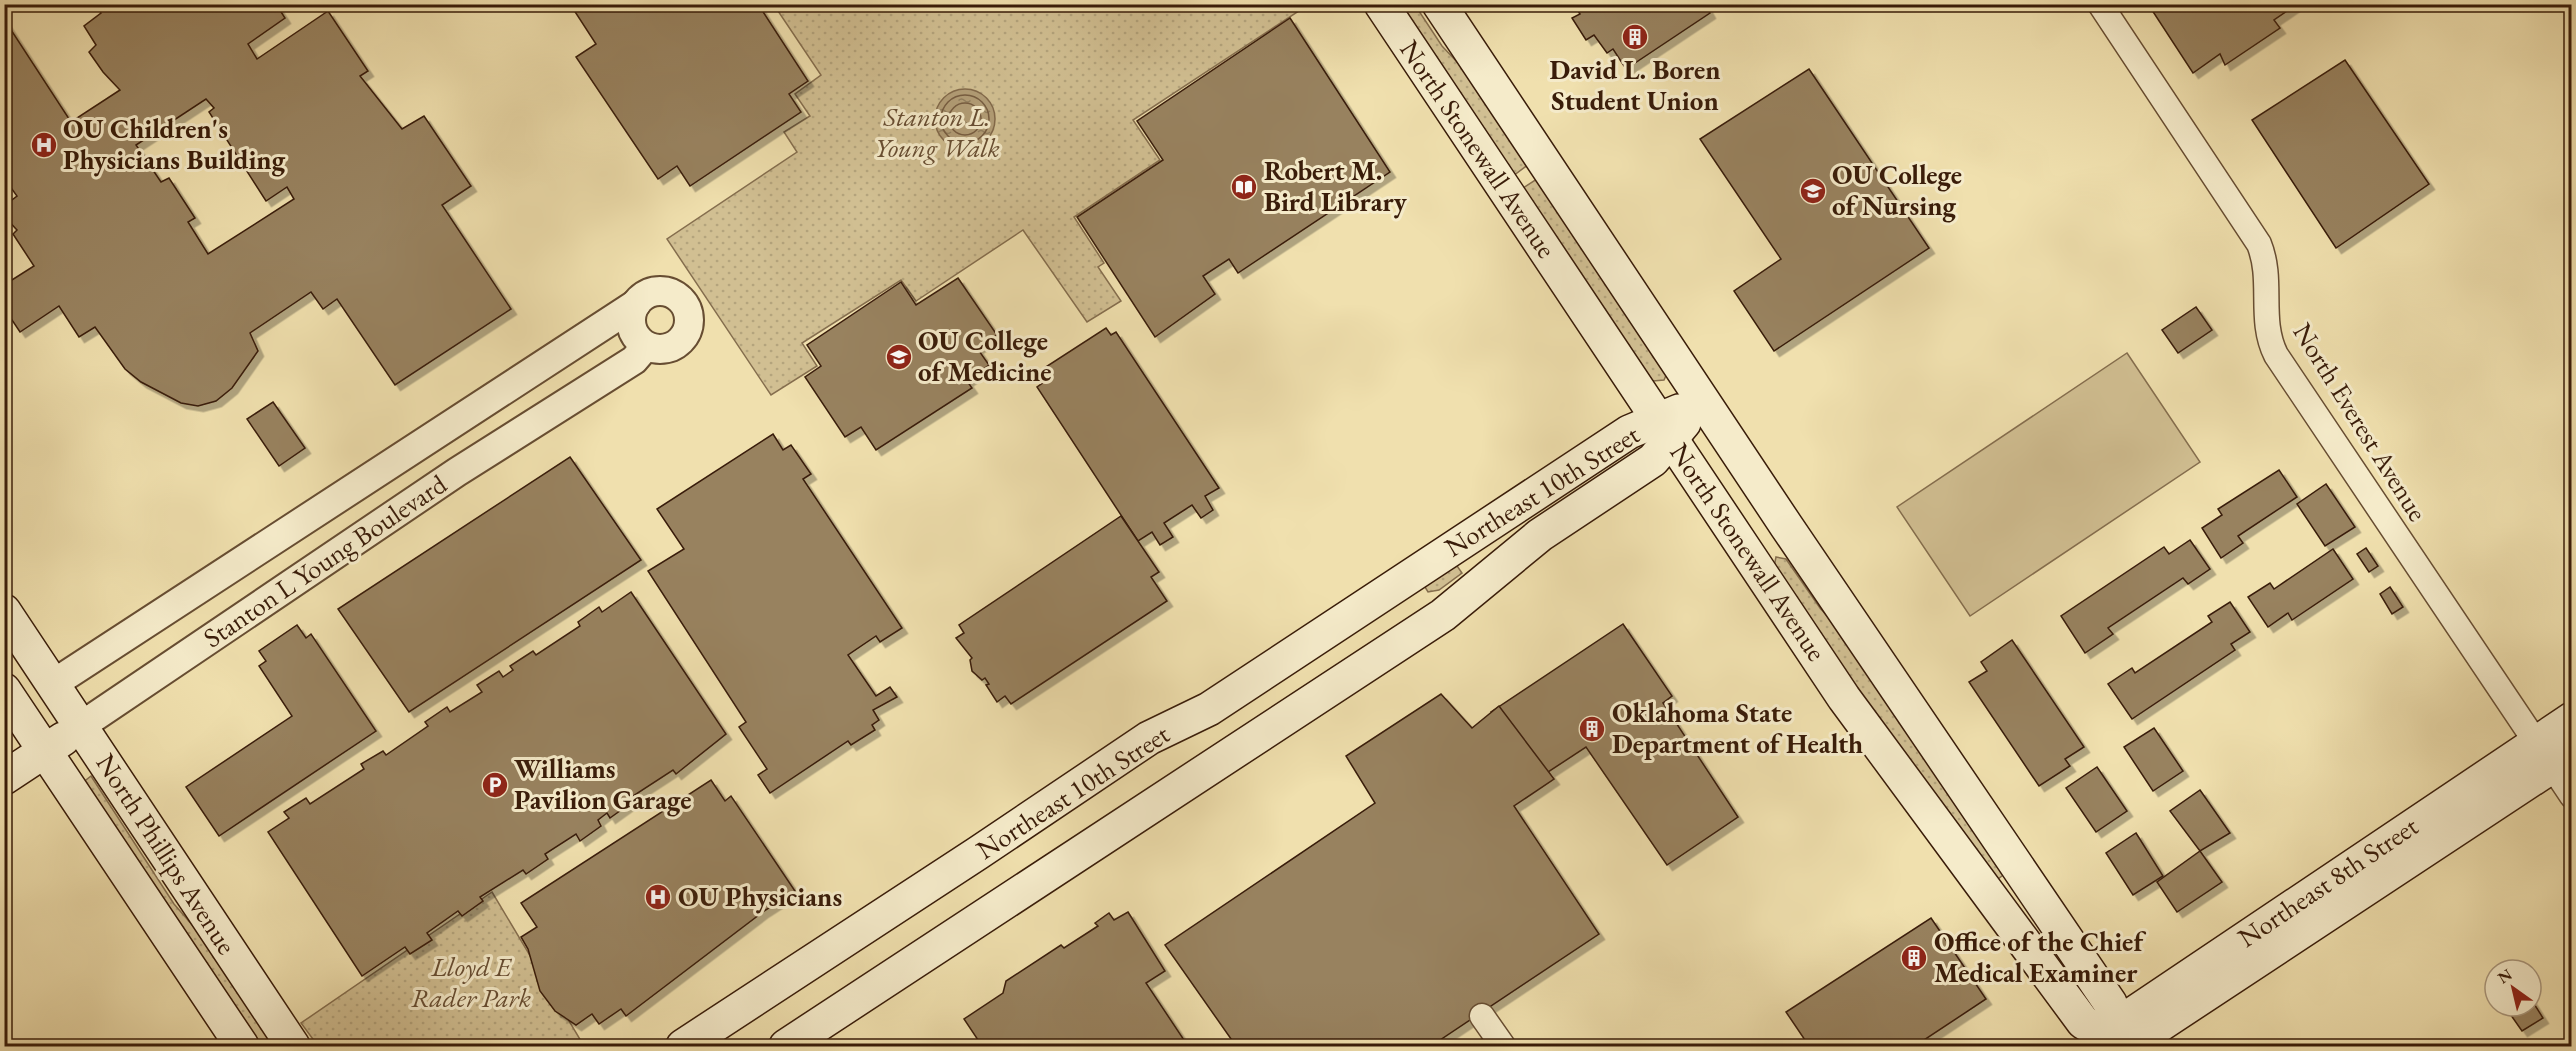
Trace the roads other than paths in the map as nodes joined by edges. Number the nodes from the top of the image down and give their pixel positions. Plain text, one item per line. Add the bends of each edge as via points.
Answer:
1 (1381, 4) edge
2 (1439, 4) edge
3 (2100, 4) edge
4 (636, 304) junction
5 (646, 346) junction
6 (1704, 401) junction
7 (1666, 428) junction
8 (4, 611) edge
9 (45, 673) junction
10 (8, 705) edge
11 (2571, 719) edge
12 (81, 726) junction
13 (45, 751) junction
14 (2553, 754) edge
15 (4, 778) edge
16 (2571, 796) edge
17 (1482, 1017) dead end
18 (2113, 1041) edge
19 (242, 1047) edge
20 (293, 1047) edge
21 (683, 1047) edge
22 (786, 1047) edge
23 (1503, 1047) edge

1 - 7 main road, North Stonewall Avenue
2 - 6 main road, North Stonewall Avenue
3 - 14 street, North Everest Avenue via 2259,244 2267,273 2265,322 2276,355
4 - 5 street via 631,317 633,331
4 - 5 street via 650,292 668,292 683,301 689,312 689,325 682,340 669,348
4 - 9 street, Stanton L Young Boulevard
5 - 12 street, Stanton L Young Boulevard via 633,360 457,472
6 - 7 main road, Northeast 10th Street
6 - 18 main road, North Stonewall Avenue via 2110,1003
7 - 18 main road, North Stonewall Avenue via 1844,698 2083,1022
7 - 21 main road, Northeast 10th Street via 1629,432 1209,709 1149,738
7 - 22 main road, Northeast 10th Street via 1653,460 1540,535 1443,615
8 - 9 main road, North Phillips Avenue
9 - 10 main road, Stanton L Young Boulevard
9 - 12 main road, North Phillips Avenue
10 - 13 main road, North Phillips Avenue
11 - 14 main road, Northeast 8th Street
12 - 13 main road, Stanton L Young Boulevard
12 - 20 main road, North Phillips Avenue
13 - 15 main road, Stanton L Young Boulevard
13 - 19 main road, North Phillips Avenue
14 - 16 street, North Everest Avenue
14 - 18 main road, Northeast 8th Street
17 - 23 street

